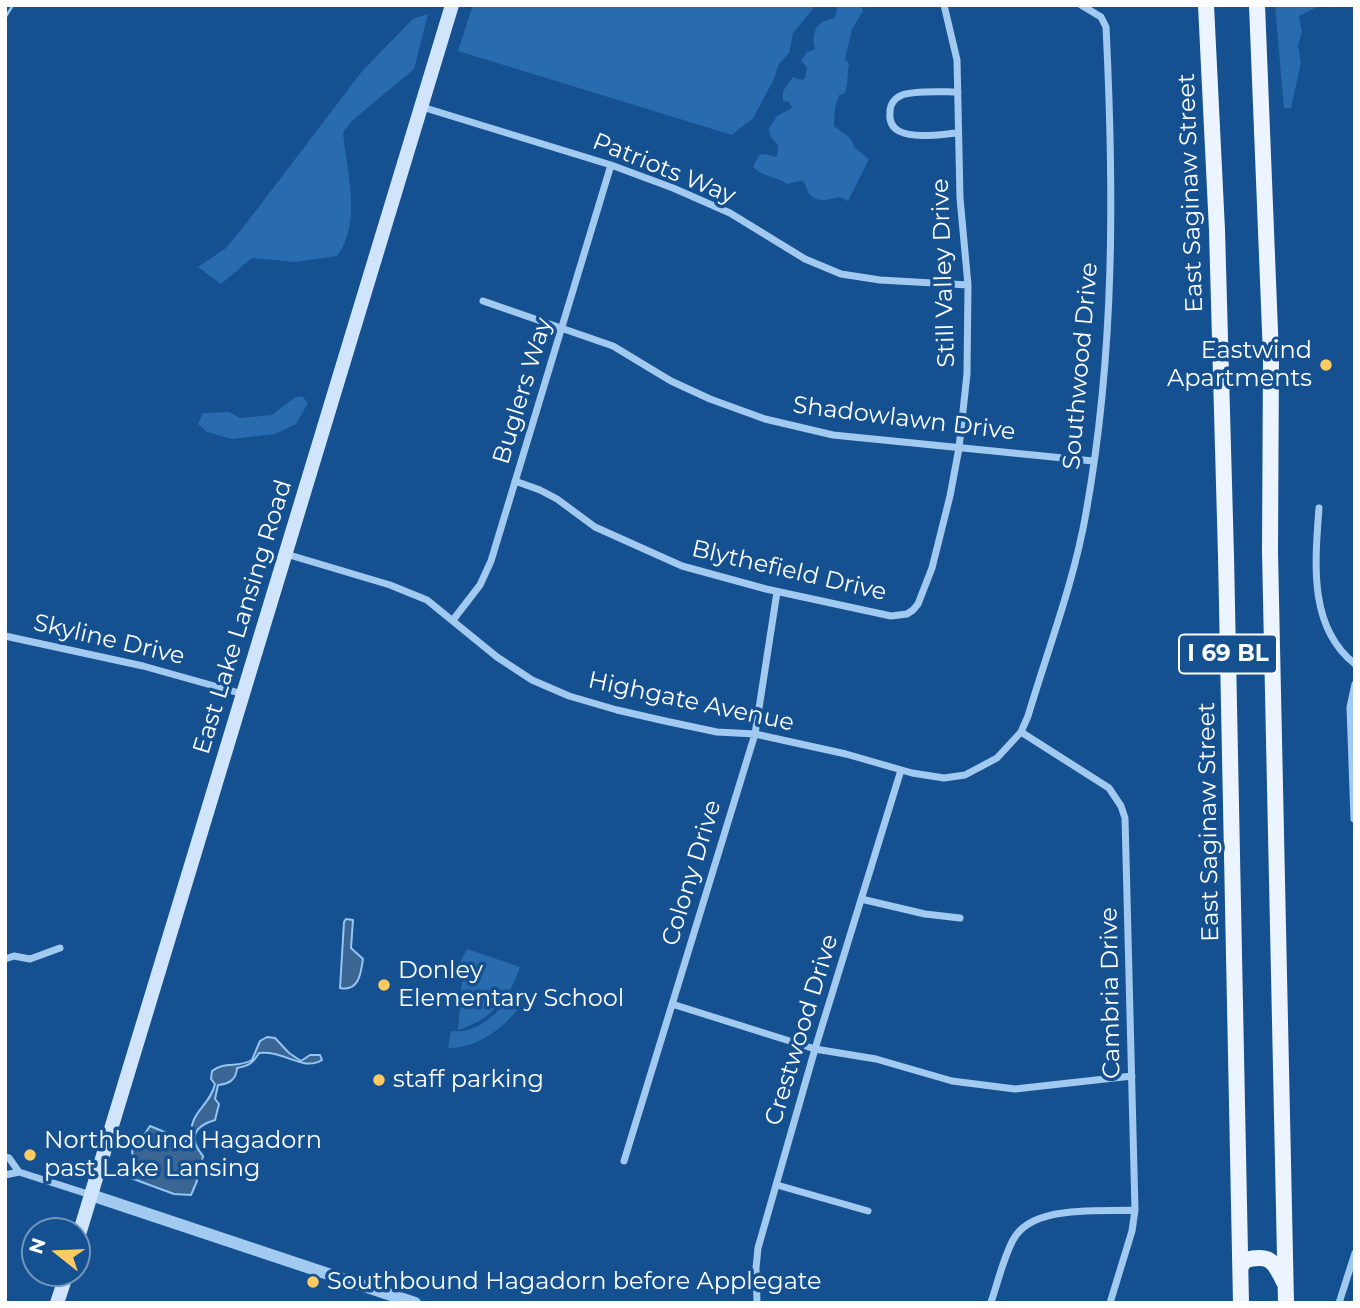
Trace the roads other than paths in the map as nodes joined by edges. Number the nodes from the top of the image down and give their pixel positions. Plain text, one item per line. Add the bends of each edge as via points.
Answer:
1 (452, 5) edge
2 (944, 5) edge
3 (1081, 5) edge
4 (1206, 5) edge
5 (1257, 5) edge
6 (958, 92) junction
7 (422, 107) junction
8 (958, 133) junction
9 (611, 166) junction
10 (968, 285) junction
11 (483, 301) dead end
12 (562, 327) junction
13 (959, 448) junction
14 (1093, 461) junction
15 (515, 481) junction
16 (1319, 508) dead end
17 (286, 554) junction
18 (777, 592) junction
19 (907, 614) joint
20 (453, 620) junction
21 (5, 636) edge
22 (1355, 664) edge
23 (1355, 684) edge
24 (243, 694) junction
25 (1021, 732) junction
26 (755, 734) junction
27 (901, 770) junction
28 (1354, 818) edge
29 (862, 899) junction
30 (960, 918) dead end
31 (60, 948) dead end
32 (5, 959) edge
33 (672, 1004) junction
34 (815, 1049) junction
35 (1132, 1076) junction
36 (5, 1157) edge
37 (624, 1161) dead end
38 (19, 1172) junction
39 (5, 1175) edge
40 (776, 1185) junction
41 (91, 1195) junction
42 (1135, 1210) junction
43 (867, 1211) dead end
44 (84, 1217) edge
45 (1355, 1253) edge
46 (1242, 1265) junction
47 (1285, 1284) junction
48 (385, 1298) edge
49 (408, 1302) edge
50 (991, 1302) edge
51 (757, 1303) edge
52 (1110, 1303) edge
53 (1241, 1303) edge
54 (1286, 1303) edge
55 (1339, 1303) edge

1 - 7 main road, East Lake Lansing Road
2 - 6 street, Still Valley Drive via 957,60
3 - 14 street, Southwood Drive via 1101,17 1107,41 1112,275 1102,408
4 - 46 main road, East Saginaw Street / I 69 BL via 1217,230
5 - 47 main road, I 69 BL via 1271,356 1270,552
6 - 8 street, Still Valley Drive
6 - 8 street via 903,94 893,101 889,116 901,133
7 - 9 street, Patriots Way
7 - 17 main road, East Lake Lansing Road
8 - 10 street, Still Valley Drive
9 - 10 street, Patriots Way via 712,205 805,259 841,274 880,281
9 - 12 street, Buglers Way
10 - 13 street, Still Valley Drive via 967,374
11 - 12 street, Shadowlawn Drive
12 - 13 street, Shadowlawn Drive via 613,346 688,389 761,418 833,435
12 - 15 street, Buglers Way
13 - 14 street, Shadowlawn Drive
13 - 19 street, Still Valley Drive via 932,568 918,604
14 - 25 street, Southwood Drive via 1070,580
15 - 18 street, Blythefield Drive via 540,490 595,527 652,554 732,582
15 - 20 street, Buglers Way via 491,561 480,585
16 - 22 street via 1319,605 1328,632
17 - 20 street, Highgate Avenue via 413,594
17 - 24 main road, East Lake Lansing Road
18 - 19 street, Blythefield Drive via 891,616
18 - 26 street, Colony Drive
20 - 26 street, Highgate Avenue via 497,657 569,696 717,732
21 - 24 street, Skyline Drive via 130,662
23 - 28 street via 1350,707
24 - 41 main road, East Lake Lansing Road
25 - 27 street, Highgate Avenue via 997,758 965,775 944,778
25 - 35 street, Cambria Drive via 1099,780 1121,806 1126,832
26 - 27 street, Highgate Avenue
26 - 33 street, Colony Drive
27 - 29 street, Crestwood Drive
29 - 30 street
29 - 34 street, Crestwood Drive
31 - 32 street via 30,959
33 - 34 street
33 - 37 street, Colony Drive
34 - 35 street via 876,1059 952,1081 1015,1089
34 - 40 street, Crestwood Drive
35 - 42 street, Cambria Drive
36 - 38 street
38 - 39 street
38 - 41 street
40 - 43 street
40 - 51 street, Crestwood Drive via 758,1248
41 - 44 main road, East Lake Lansing Road
41 - 48 street
42 - 50 street via 1055,1214 1024,1226 1012,1242
42 - 52 street, Cambria Drive
45 - 55 street
46 - 47 main road via 1259,1256 1268,1258
46 - 53 main road, East Saginaw Street / I 69 BL
47 - 54 main road, I 69 BL
48 - 49 street

